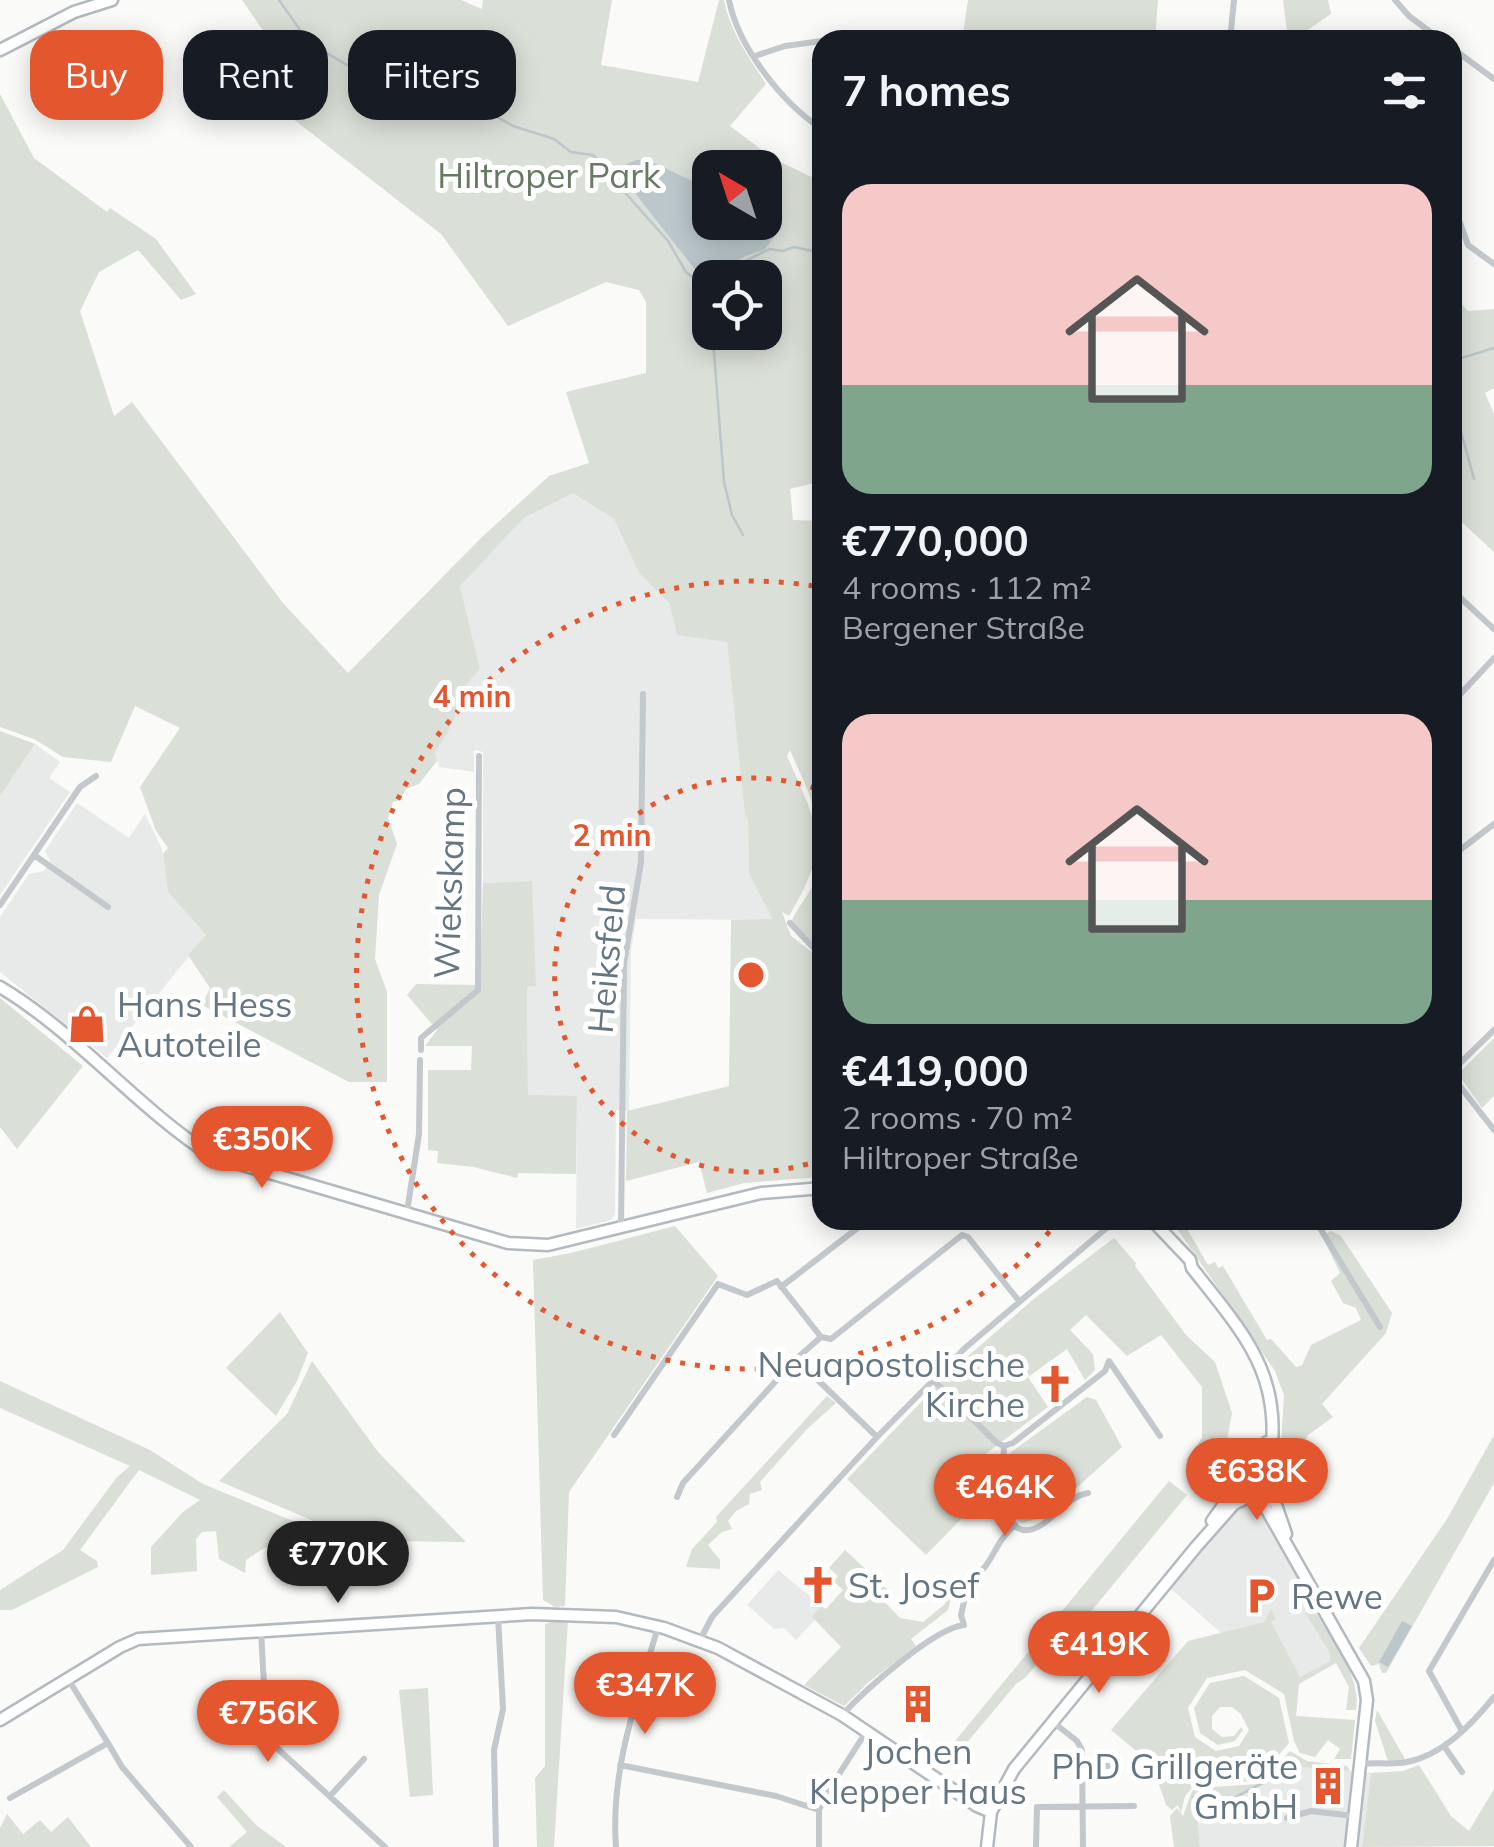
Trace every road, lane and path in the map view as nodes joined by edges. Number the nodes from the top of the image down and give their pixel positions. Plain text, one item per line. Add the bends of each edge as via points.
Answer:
1 (112, 0) edge
2 (729, 0) edge
3 (1234, 0) edge
4 (1395, 0) edge
5 (1231, 30) edge
6 (1430, 30) edge
7 (812, 42) edge
8 (0, 50) edge
9 (1462, 55) edge
10 (755, 56) junction
11 (1494, 79) edge
12 (812, 121) edge
13 (1462, 229) edge
14 (1494, 264) edge
15 (1462, 599) edge
16 (1494, 629) edge
17 (1494, 658) edge
18 (1462, 692) edge
19 (643, 694) dead end
20 (479, 756) dead end
21 (96, 776) dead end
22 (1494, 824) edge
23 (1462, 848) edge
24 (34, 855) junction
25 (0, 905) edge
26 (108, 907) dead end
27 (790, 922) dead end
28 (812, 945) edge
29 (0, 986) edge
30 (1494, 1030) edge
31 (420, 1050) dead end
32 (420, 1060) dead end
33 (1462, 1064) edge
34 (1462, 1087) edge
35 (1494, 1130) edge
36 (812, 1189) edge
37 (407, 1212) junction
38 (621, 1228) junction
39 (855, 1230) edge
40 (1104, 1230) edge
41 (1152, 1230) edge
42 (1162, 1230) edge
43 (1322, 1230) edge
44 (1192, 1268) junction
45 (781, 1287) junction
46 (1019, 1301) junction
47 (1380, 1327) dead end
48 (820, 1338) junction
49 (796, 1359) junction
50 (933, 1380) junction
51 (614, 1435) dead end
52 (876, 1436) junction
53 (1160, 1436) dead end
54 (1004, 1446) junction
55 (1263, 1475) junction
56 (1248, 1483) junction
57 (1088, 1493) dead end
58 (1249, 1497) junction
59 (676, 1498) dead end
60 (1268, 1500) junction
61 (1015, 1525) junction
62 (1196, 1547) junction
63 (1494, 1560) edge
64 (498, 1616) junction
65 (658, 1627) junction
66 (261, 1630) junction
67 (700, 1640) junction
68 (68, 1678) junction
69 (1494, 1697) edge
70 (842, 1715) junction
71 (0, 1720) edge
72 (1052, 1722) junction
73 (867, 1732) junction
74 (1462, 1732) junction
75 (108, 1743) junction
76 (1444, 1746) junction
77 (364, 1759) dead end
78 (1360, 1764) junction
79 (620, 1766) junction
80 (1082, 1766) junction
81 (1108, 1766) dead end
82 (1462, 1772) dead end
83 (330, 1796) junction
84 (10, 1798) dead end
85 (1082, 1806) junction
86 (1134, 1806) dead end
87 (819, 1810) junction
88 (990, 1812) junction
89 (1355, 1816) junction
90 (1287, 1818) dead end
91 (191, 1847) edge
92 (385, 1847) edge
93 (496, 1847) edge
94 (616, 1847) edge
95 (819, 1847) edge
96 (987, 1847) edge
97 (1036, 1847) edge
98 (1083, 1847) edge
99 (1351, 1847) edge

1 - 8 street
2 - 10 street
3 - 5 street
4 - 6 street
7 - 10 street
9 - 11 street
10 - 12 street via 785,98
13 - 14 street via 1468,246
15 - 16 street
17 - 18 street
19 - 38 street, Heiksfeld via 641,862 624,964
20 - 31 street, Wiekskamp via 478,990 421,1038
21 - 24 street via 80,787
22 - 23 street
24 - 25 street
24 - 26 street
27 - 28 street
29 - 37 street via 212,1156
30 - 33 street
32 - 37 street via 419,1134
34 - 35 street
36 - 38 street via 761,1193
37 - 38 street via 539,1246
39 - 45 street
40 - 46 street
41 - 44 street
42 - 44 street
43 - 47 street
44 - 55 street via 1261,1363 1273,1404
45 - 48 street
45 - 51 street via 774,1281 747,1295 718,1284
46 - 48 street via 966,1234 831,1338
46 - 50 street
48 - 49 street
49 - 52 street
49 - 59 street
50 - 52 street
50 - 54 street
52 - 67 street via 712,1617
53 - 54 street via 1110,1360 1106,1372
54 - 61 street via 1005,1513
55 - 56 street
55 - 60 street via 1275,1485
56 - 58 street
56 - 62 street via 1229,1498
57 - 61 street via 1042,1524
58 - 60 street
58 - 62 street via 1234,1504
60 - 78 street via 1362,1676 1367,1700
61 - 70 street via 998,1539 984,1572 967,1584 964,1625 952,1626 894,1668
62 - 72 street
63 - 74 street via 1428,1671
64 - 65 street via 582,1614
64 - 66 street
64 - 93 street via 503,1710 494,1750
65 - 67 street
65 - 79 street
66 - 68 street via 138,1639
66 - 83 street via 267,1739
67 - 70 street
68 - 71 street
68 - 75 street
69 - 74 street
70 - 73 street
72 - 80 street via 1080,1745
72 - 88 street via 1006,1779
73 - 87 street
73 - 88 street
74 - 76 street
75 - 84 street
75 - 91 street
76 - 78 street via 1409,1762
76 - 82 street
77 - 83 street
78 - 89 street
79 - 87 street
79 - 94 street
80 - 81 street
80 - 85 street
83 - 92 street
85 - 86 street
85 - 97 street via 1037,1807
85 - 98 street
87 - 95 street
88 - 96 street
89 - 90 street via 1312,1811
89 - 99 street

